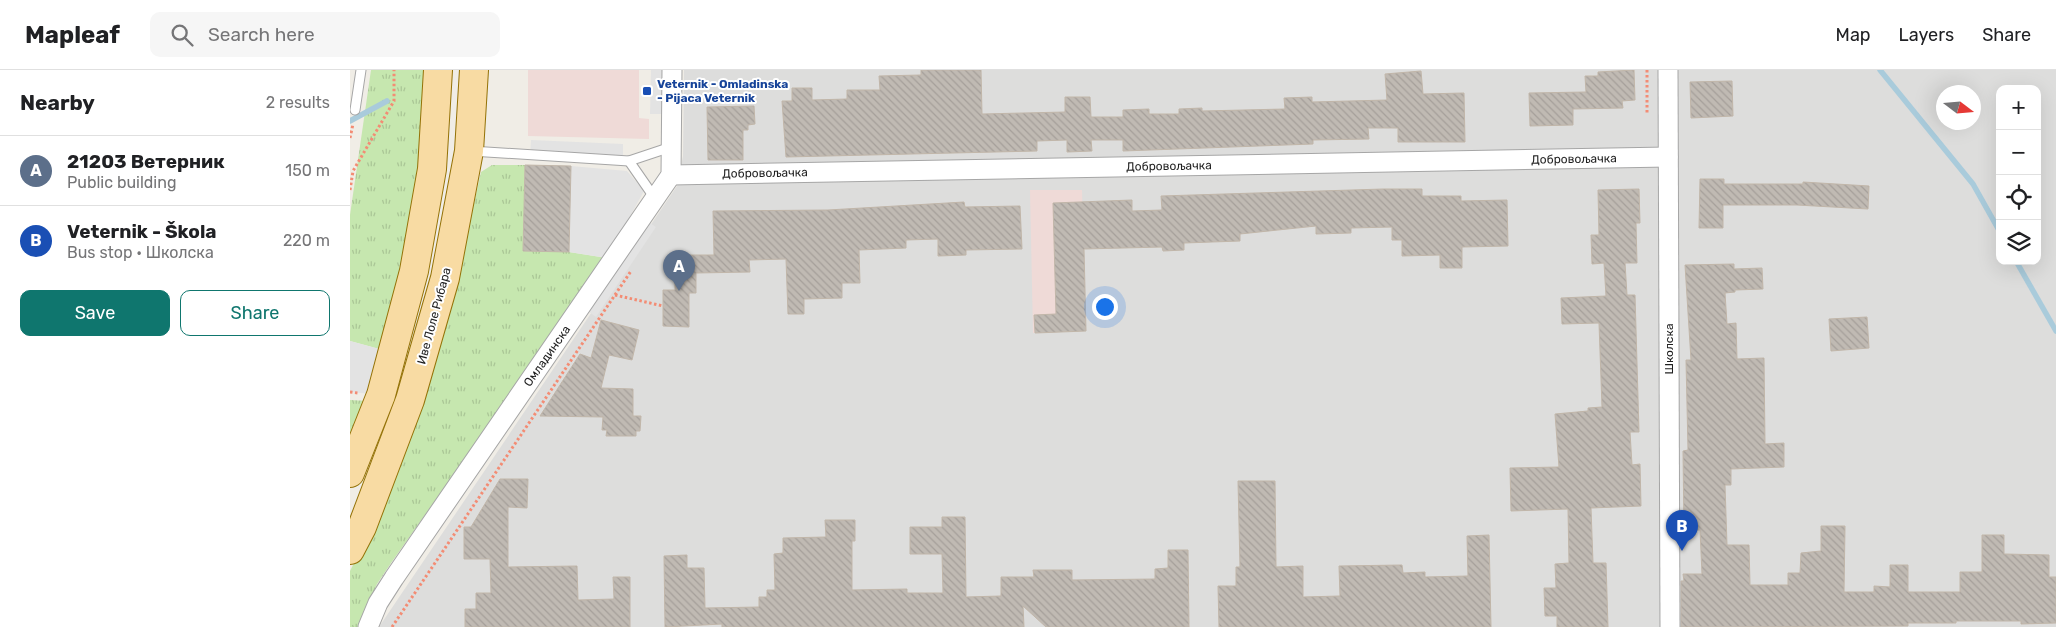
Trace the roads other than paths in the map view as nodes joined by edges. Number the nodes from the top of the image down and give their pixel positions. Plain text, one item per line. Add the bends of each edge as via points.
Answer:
1 (361, 70) edge
2 (438, 70) edge
3 (474, 70) edge
4 (672, 70) edge
5 (1668, 70) edge
6 (354, 96) edge
7 (355, 110) dead end
8 (671, 147) junction
9 (469, 151) junction
10 (1668, 157) junction
11 (629, 160) junction
12 (671, 175) junction
13 (654, 197) junction
14 (350, 473) edge
15 (350, 550) edge
16 (368, 627) edge
17 (1670, 627) edge

1 - 6 lane
2 - 14 main road via 432,169 414,271 381,395
3 - 9 main road, Иве Лоле Рибара
4 - 8 street
5 - 10 street, Школска
6 - 7 lane
8 - 11 lane
8 - 12 street
9 - 11 lane
9 - 15 main road, Иве Лоле Рибара via 455,235 429,340 390,453
10 - 12 street, Добровољачка
10 - 17 street, Школска
11 - 13 lane
12 - 13 street, Омладинска
13 - 16 street, Омладинска via 394,578

